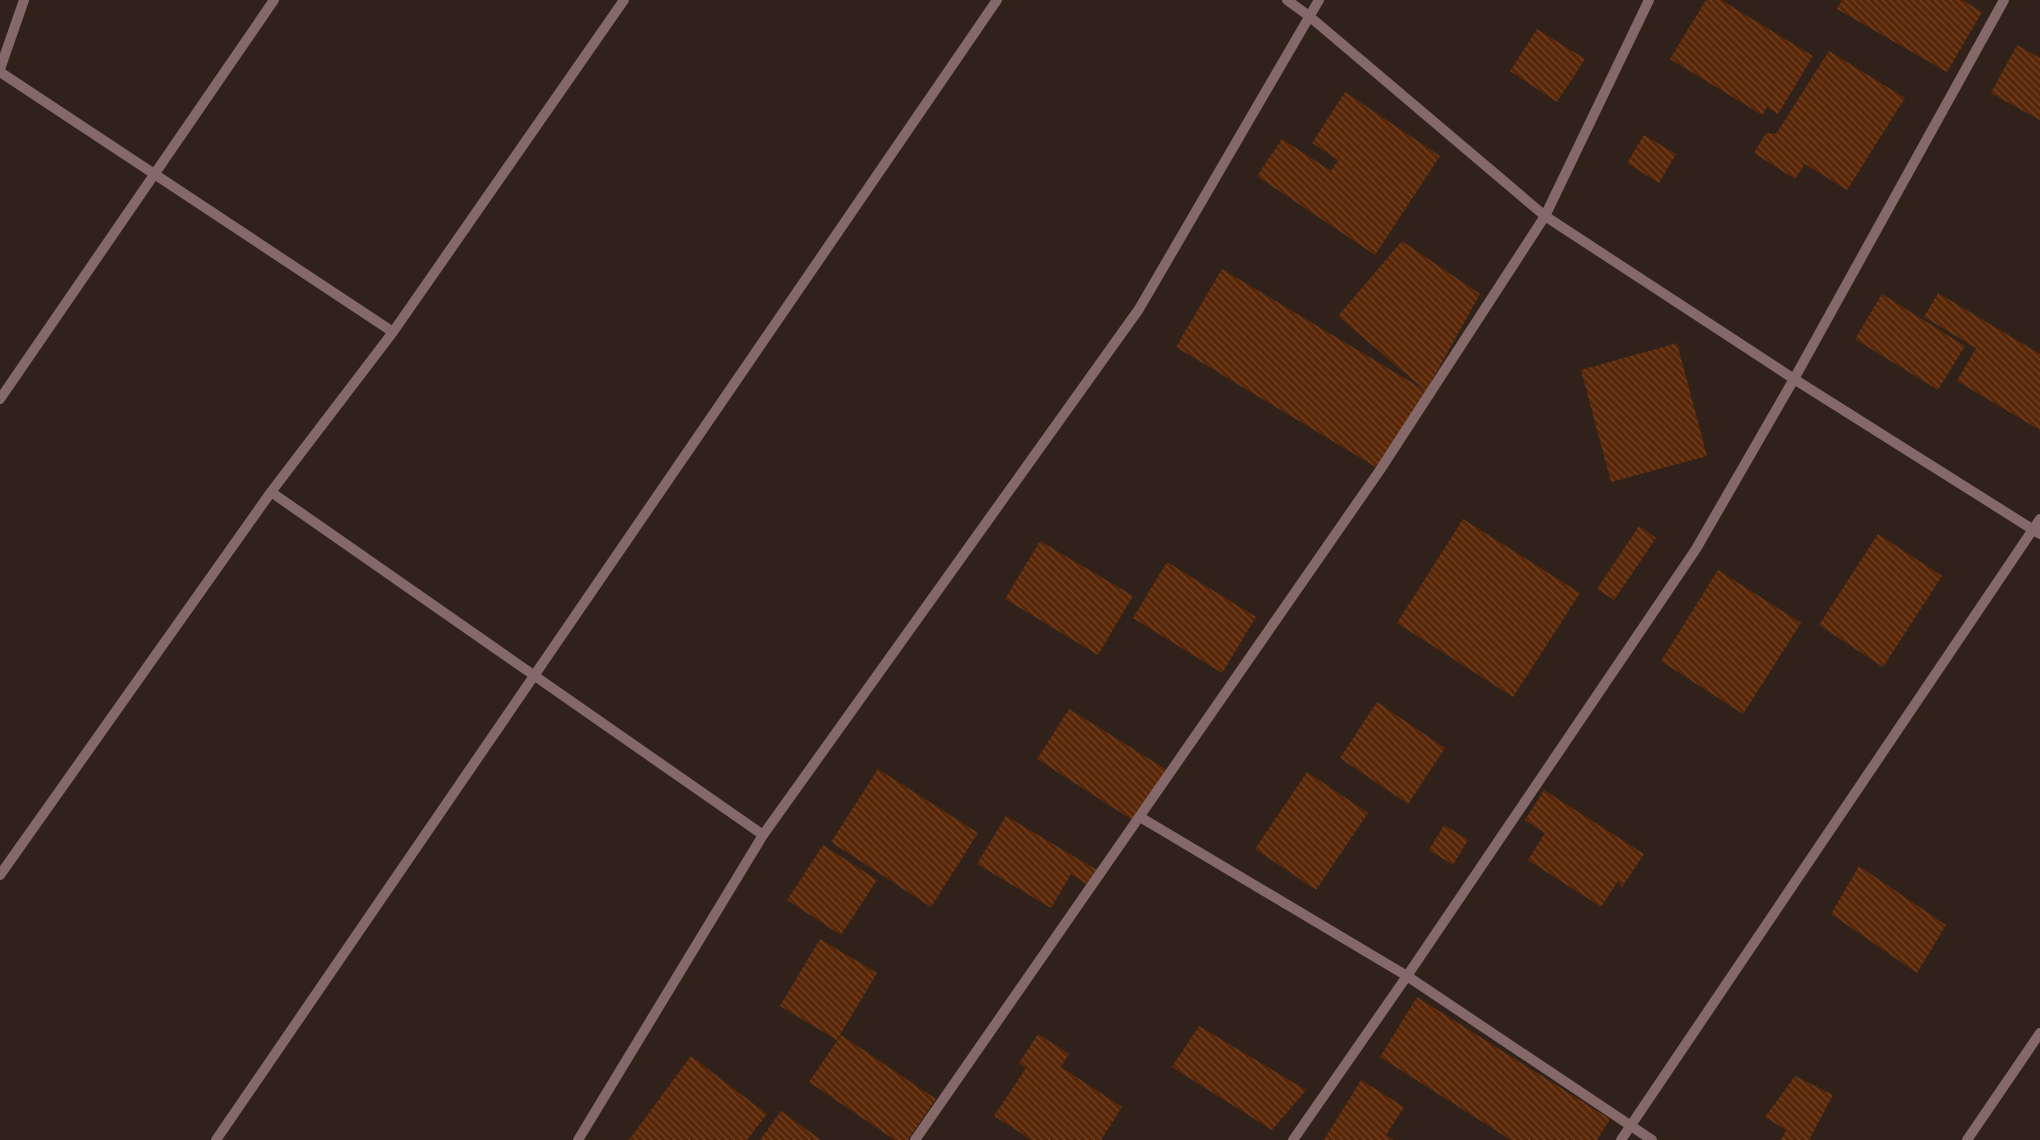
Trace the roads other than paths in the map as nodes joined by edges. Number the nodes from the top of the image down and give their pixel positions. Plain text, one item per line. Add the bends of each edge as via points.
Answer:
1 (24, 0) edge
2 (274, 0) edge
3 (624, 0) edge
4 (997, 0) edge
5 (1287, 0) edge
6 (1319, 0) edge
7 (1649, 0) edge
8 (2004, 0) edge
9 (1310, 16) junction
10 (0, 70) edge
11 (155, 174) junction
12 (1545, 216) junction
13 (393, 332) junction
14 (1794, 379) junction
15 (0, 399) edge
16 (271, 492) junction
17 (2040, 519) edge
18 (2037, 532) edge
19 (535, 675) junction
20 (1140, 817) junction
21 (763, 835) junction
22 (0, 875) edge
23 (1407, 976) junction
24 (2040, 1033) edge
25 (1632, 1125) junction
26 (216, 1140) edge
27 (578, 1140) edge
28 (915, 1140) edge
29 (1293, 1140) edge
30 (1621, 1140) edge
31 (1652, 1140) edge
32 (1967, 1140) edge

1 - 10 street
2 - 11 street
3 - 13 street
4 - 19 street
5 - 9 street
6 - 9 street
7 - 12 street
8 - 14 street
9 - 12 street
9 - 21 street via 1139,309
10 - 11 street
11 - 13 street
11 - 15 street
12 - 14 street
12 - 20 street via 1380,470
13 - 16 street
14 - 18 street
14 - 23 street via 1696,549
16 - 19 street
16 - 22 street
17 - 18 street
18 - 25 street
19 - 21 street
19 - 26 street
20 - 23 street
20 - 28 street
21 - 27 street
23 - 25 street
23 - 29 street
24 - 32 street
25 - 30 street
25 - 31 street

